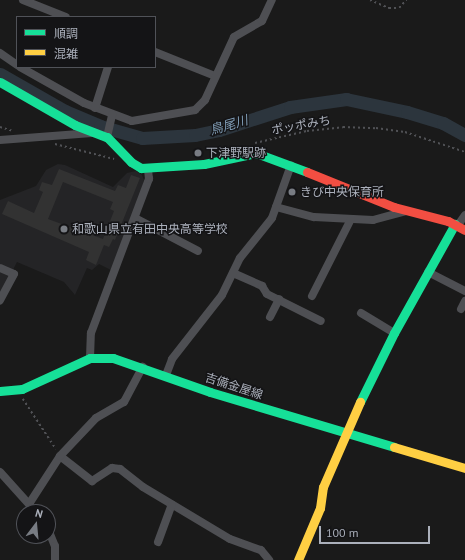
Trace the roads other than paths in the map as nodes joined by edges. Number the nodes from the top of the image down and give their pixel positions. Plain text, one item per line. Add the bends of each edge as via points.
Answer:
1 (23, 0) edge
2 (272, 0) edge
3 (63, 16) edge
4 (156, 52) edge
5 (0, 53) edge
6 (16, 64) edge
7 (22, 68) edge
8 (108, 68) edge
9 (215, 76) junction
10 (0, 82) edge
11 (95, 108) junction
12 (112, 117) junction
13 (92, 133) junction
14 (107, 135) junction
15 (0, 140) edge
16 (291, 165) junction
17 (148, 169) junction
18 (276, 207) junction
19 (409, 211) junction
20 (465, 216) edge
21 (135, 218) junction
22 (351, 219) junction
23 (459, 226) edge
24 (198, 251) dead end
25 (0, 268) edge
26 (428, 272) junction
27 (234, 273) junction
28 (465, 291) edge
29 (312, 296) dead end
30 (279, 299) junction
31 (0, 300) edge
32 (465, 300) edge
33 (461, 309) dead end
34 (361, 313) dead end
35 (270, 317) dead end
36 (321, 321) dead end
37 (394, 333) junction
38 (90, 358) junction
39 (143, 367) junction
40 (166, 375) junction
41 (0, 391) edge
42 (345, 433) junction
43 (60, 456) junction
44 (465, 468) edge
45 (0, 472) edge
46 (28, 504) joint
47 (172, 504) junction
48 (158, 542) dead end
49 (54, 544) edge
50 (55, 560) edge
51 (269, 560) edge
52 (298, 560) edge

1 - 3 street
2 - 9 street via 262,21 234,37
4 - 9 street
5 - 6 street
7 - 11 street
8 - 11 street
9 - 12 street via 205,100 195,110 132,121
10 - 13 street
11 - 12 street
12 - 14 street
13 - 14 street
13 - 15 street
14 - 17 street via 131,162
16 - 17 street via 251,152 204,164
16 - 18 street
16 - 19 street
17 - 21 street via 149,179
18 - 22 street via 302,215
18 - 27 street via 267,225 248,246
19 - 22 street via 373,220
19 - 23 street
20 - 23 street
21 - 24 street
21 - 38 street via 91,333
22 - 29 street
23 - 26 street
25 - 31 street via 14,274
26 - 28 street
26 - 37 street
27 - 30 street via 262,286 267,294
27 - 40 street via 222,295 172,359
30 - 35 street
30 - 36 street
32 - 33 street
34 - 37 street
37 - 42 street
38 - 39 street, 吉備金屋線 via 113,358
38 - 41 street, 吉備金屋線 via 17,390
39 - 40 street, 吉備金屋線
39 - 43 street via 124,402 96,418
40 - 42 street, 吉備金屋線 via 210,392
42 - 44 street, 吉備金屋線
42 - 52 street via 323,487 320,508
43 - 46 street
43 - 47 street via 92,481 112,468 120,469
45 - 46 street
47 - 48 street
47 - 51 street via 230,540 261,550
49 - 50 street

